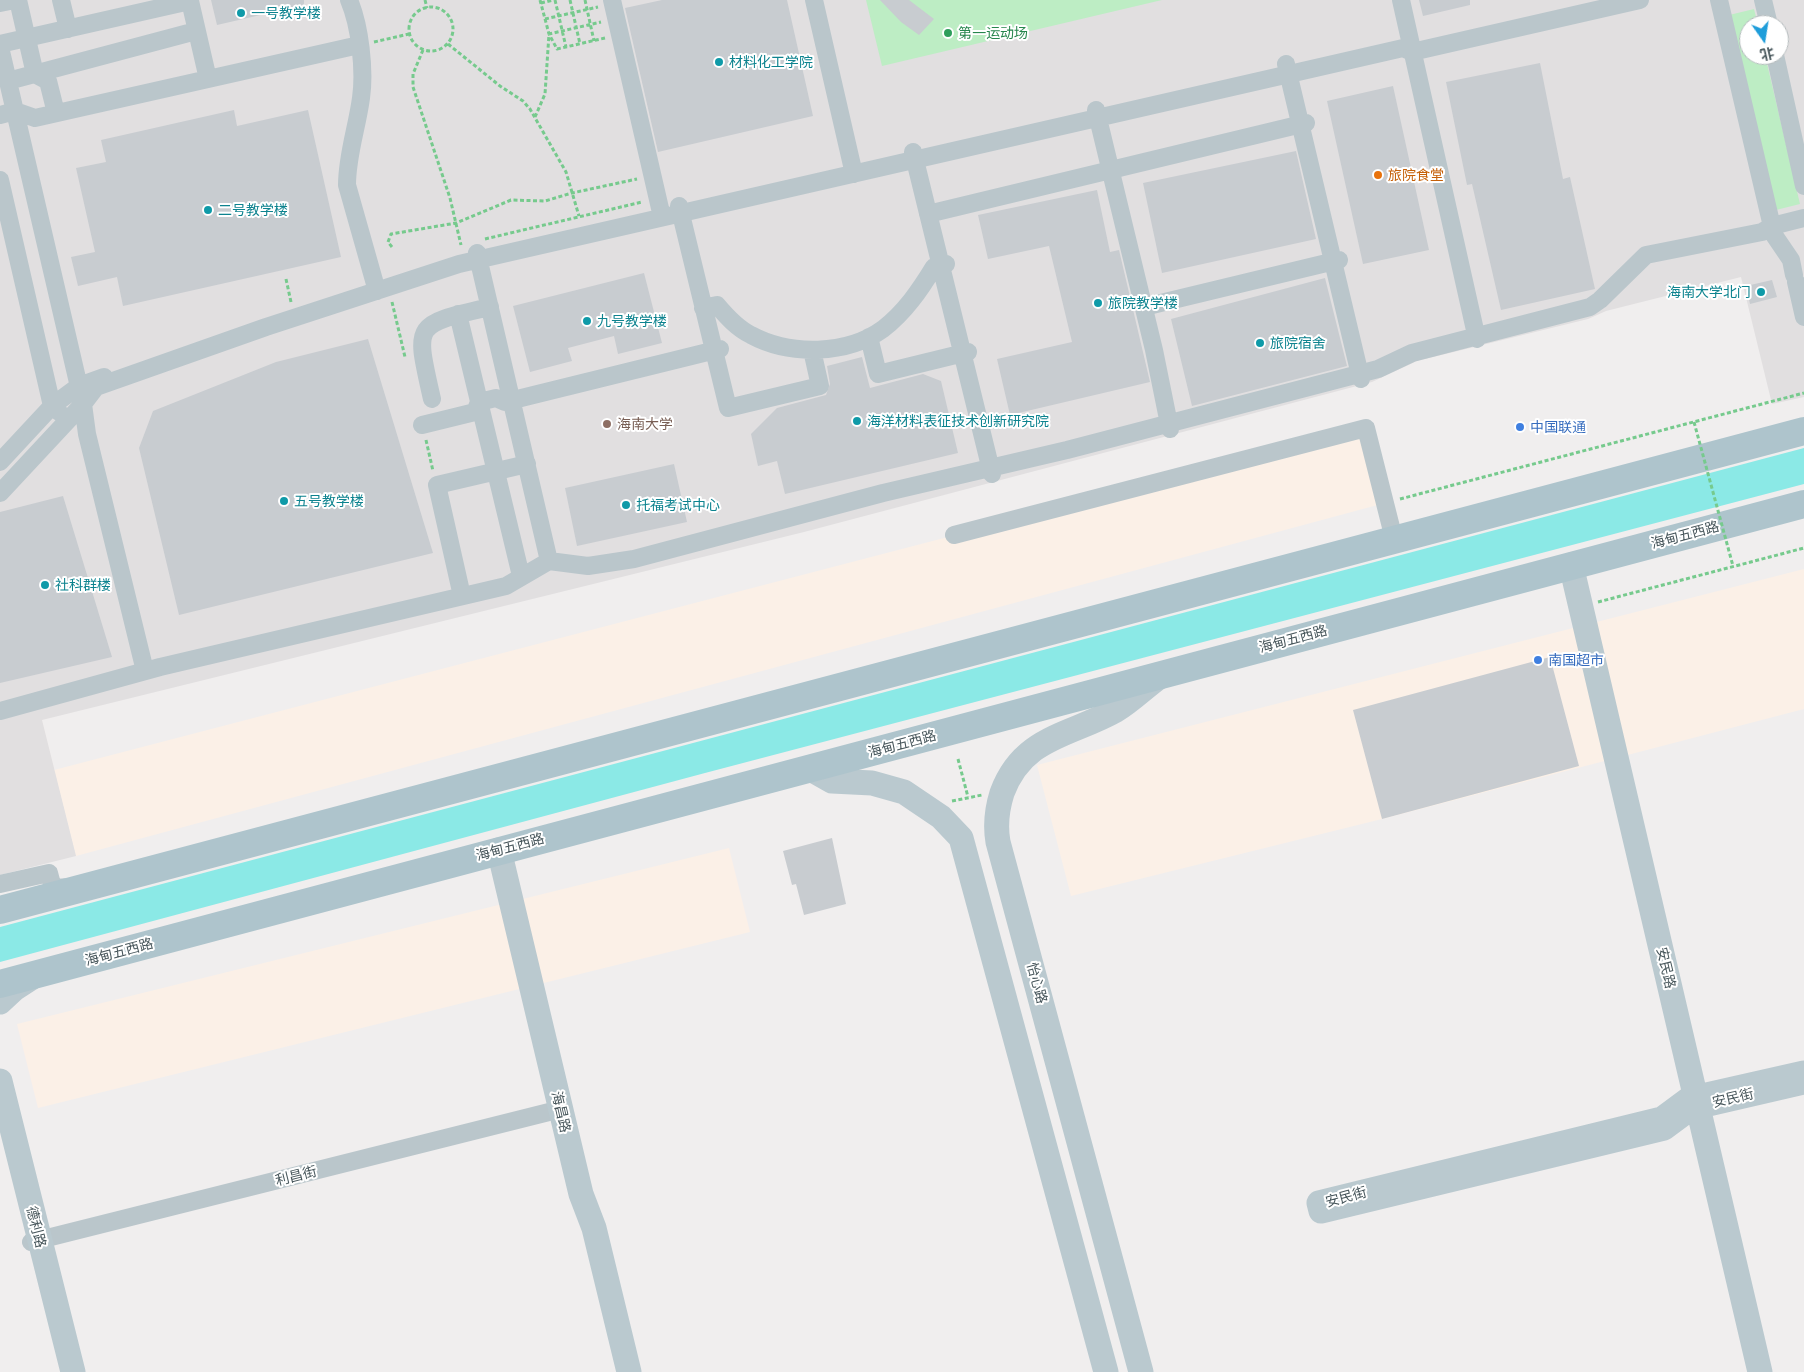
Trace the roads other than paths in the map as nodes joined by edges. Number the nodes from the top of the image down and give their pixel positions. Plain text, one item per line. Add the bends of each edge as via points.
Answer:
1 (16, 0) edge
2 (61, 0) edge
3 (349, 0) edge
4 (814, 0) edge
5 (820, 0) edge
6 (1401, 0) edge
7 (1407, 0) edge
8 (1599, 0) edge
9 (1640, 0) edge
10 (1719, 0) edge
11 (1763, 0) edge
12 (0, 3) edge
13 (608, 3) edge
14 (1766, 15) edge
15 (68, 29) junction
16 (196, 31) junction
17 (27, 38) junction
18 (359, 45) junction
19 (0, 46) edge
20 (1414, 47) junction
21 (1777, 65) edge
22 (1290, 68) junction
23 (35, 74) junction
24 (208, 79) junction
25 (8, 81) junction
26 (8, 113) edge
27 (56, 113) junction
28 (1099, 114) junction
29 (1304, 128) junction
30 (917, 155) junction
31 (856, 170) junction
32 (1113, 173) junction
33 (0, 180) edge
34 (1804, 186) edge
35 (682, 209) junction
36 (661, 214) junction
37 (932, 216) junction
38 (1804, 218) edge
39 (1772, 226) junction
40 (472, 255) junction
41 (1335, 258) junction
42 (943, 264) junction
43 (1796, 268) edge
44 (376, 288) junction
45 (1145, 304) junction
46 (486, 307) junction
47 (706, 308) junction
48 (458, 314) junction
49 (1804, 318) edge
50 (1480, 336) junction
51 (869, 337) junction
52 (812, 350) junction
53 (718, 353) junction
54 (965, 353) junction
55 (1364, 375) junction
56 (79, 386) junction
57 (432, 399) dead end
58 (479, 402) junction
59 (83, 404) junction
60 (509, 404) junction
61 (52, 406) junction
62 (69, 419) junction
63 (422, 424) dead end
64 (1172, 425) junction
65 (1804, 431) edge
66 (87, 434) junction
67 (0, 462) edge
68 (523, 465) junction
69 (994, 470) junction
70 (496, 472) junction
71 (0, 493) edge
72 (1804, 504) edge
73 (954, 535) dead end
74 (1394, 539) junction
75 (545, 559) junction
76 (1568, 566) junction
77 (521, 573) junction
78 (462, 593) junction
79 (144, 669) junction
80 (1164, 673) junction
81 (0, 704) edge
82 (0, 710) edge
83 (809, 768) junction
84 (493, 852) junction
85 (0, 884) edge
86 (95, 884) junction
87 (0, 910) edge
88 (38, 974) junction
89 (0, 984) edge
90 (0, 1002) edge
91 (1804, 1073) edge
92 (0, 1081) edge
93 (1804, 1082) edge
94 (1694, 1103) junction
95 (555, 1111) junction
96 (0, 1116) edge
97 (35, 1241) junction
98 (64, 1372) edge
99 (73, 1372) edge
100 (620, 1372) edge
101 (629, 1372) edge
102 (1106, 1372) edge
103 (1141, 1372) edge
104 (1752, 1372) edge
105 (1760, 1372) edge

1 - 12 street
1 - 17 street
2 - 15 street
3 - 18 street
4 - 31 street
5 - 31 street
6 - 20 street
7 - 20 street
8 - 20 street
9 - 20 street
10 - 39 street
11 - 14 street
13 - 36 street
15 - 16 street via 190,1
15 - 17 street
16 - 23 street
16 - 24 street
17 - 19 street
17 - 23 street
18 - 24 street
18 - 44 street via 362,86 347,168 347,185
19 - 25 street
20 - 22 street via 1401,38
20 - 50 street
21 - 34 street
22 - 28 street
22 - 29 street
23 - 25 street
23 - 27 street via 48,81
24 - 27 street
25 - 26 street
26 - 27 street via 35,118
26 - 56 street
28 - 30 street
28 - 32 street
29 - 32 street
29 - 41 street
30 - 31 street
30 - 37 street
31 - 35 street
32 - 37 street
32 - 45 street
33 - 61 street
35 - 36 street
35 - 47 street
36 - 40 street
37 - 42 street
38 - 39 street
39 - 43 street via 1774,235
39 - 50 street via 1762,232 1646,255 1595,304
40 - 44 street
40 - 46 street
41 - 45 street
41 - 55 street
42 - 51 street via 934,267 903,311
42 - 54 street
43 - 49 street
44 - 56 street via 263,321
44 - 59 street via 96,387
45 - 64 street
46 - 48 street
46 - 60 street
47 - 52 street via 717,305 737,326 752,335 789,348
47 - 53 street
48 - 57 street via 436,320 421,337
48 - 58 street
50 - 55 street via 1412,352
51 - 52 street
51 - 54 street via 878,374
52 - 53 street via 820,386 734,407
53 - 60 street
54 - 69 street
55 - 64 street
56 - 59 street
56 - 61 street
58 - 60 street via 496,398
58 - 63 street via 475,412
58 - 70 street
59 - 62 street
59 - 66 street
60 - 68 street
61 - 62 street
61 - 67 street
62 - 66 street
62 - 71 street
64 - 69 street
65 - 74 main road
66 - 79 street
68 - 70 street
68 - 75 street
69 - 75 street via 892,491 634,559 588,566
70 - 77 street
70 - 78 street via 436,486
72 - 76 main road, 海甸五西路
73 - 74 street via 1366,428
74 - 86 main road
75 - 77 street
76 - 80 main road, 海甸五西路
76 - 94 street, 安民路
76 - 94 street, 安民路 via 1581,607
77 - 78 street
78 - 79 street
79 - 81 street
79 - 82 street
80 - 83 main road, 海甸五西路
80 - 103 street, 怡心路 via 1117,709 1058,734 1024,756 1003,790 996,824 998,842
83 - 84 main road, 海甸五西路
83 - 102 street via 832,781 872,783 904,792 941,817 961,838
84 - 88 main road, 海甸五西路
84 - 95 street, 海昌路
85 - 86 street via 49,872 53,888
86 - 87 main road
88 - 89 main road, 海甸五西路
88 - 90 street
91 - 94 street, 安民街
92 - 97 street, 德利路
93 - 94 street, 安民街
94 - 94 street, 安民街 via 1662,1119 1319,1203 1321,1211 1664,1128
94 - 104 street, 安民路
94 - 105 street, 安民路
95 - 97 street, 利昌街
95 - 100 street, 海昌路 via 570,1196 586,1230
95 - 101 street, 海昌路 via 594,1228
96 - 97 street, 德利路
97 - 98 street, 德利路
97 - 99 street, 德利路

